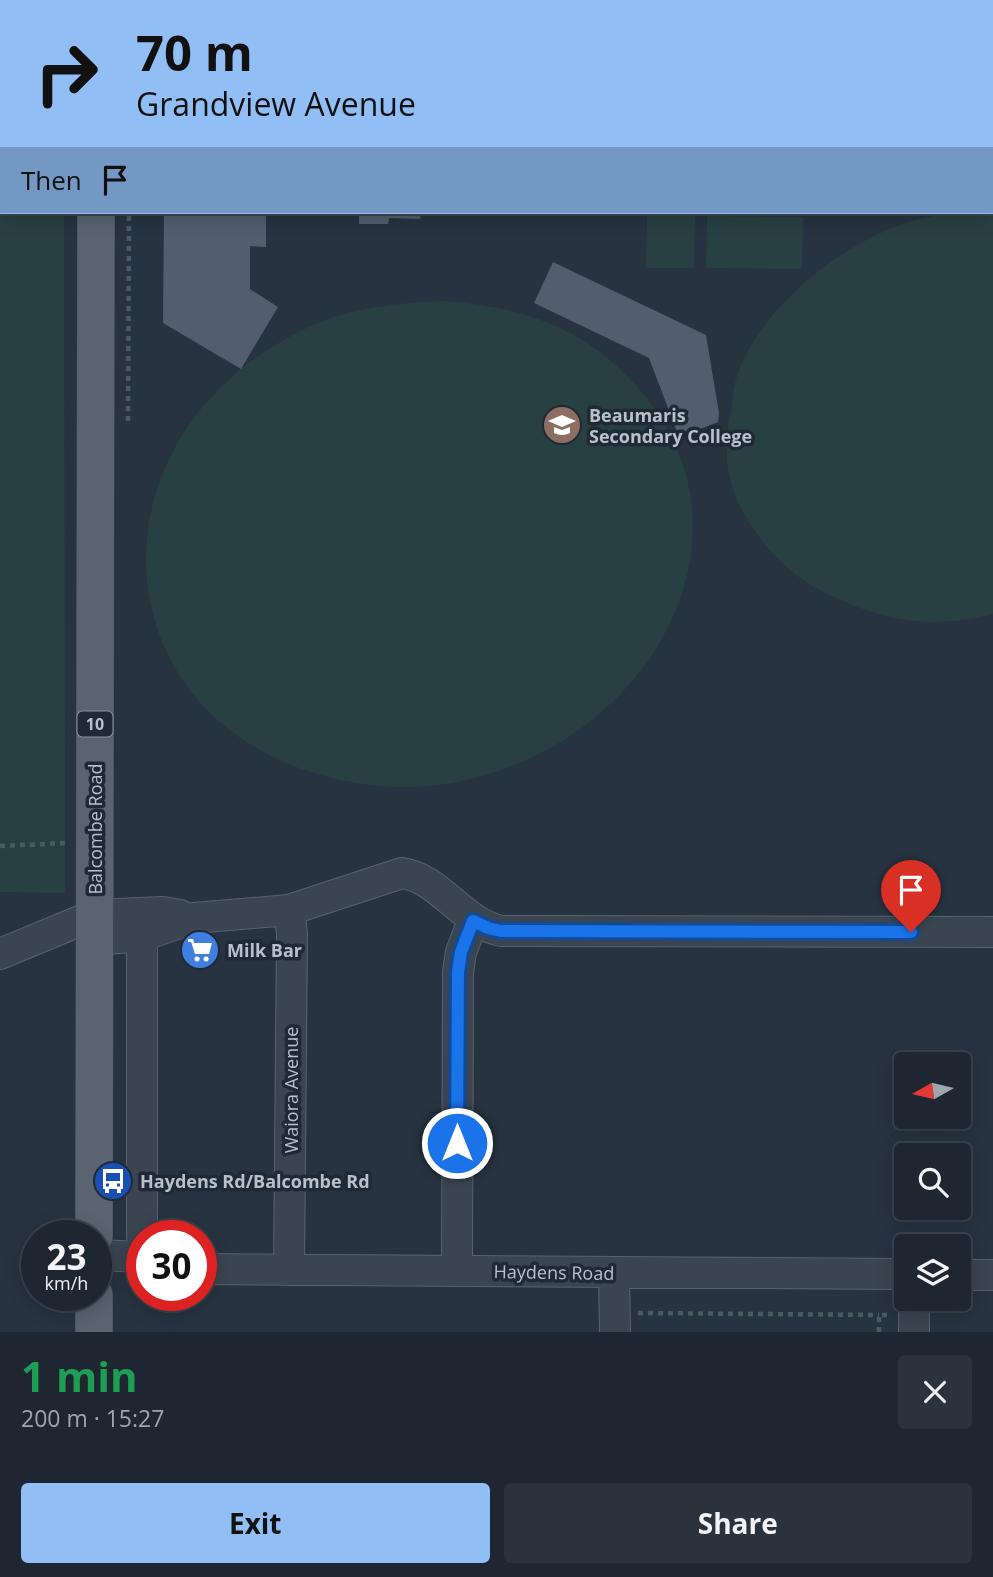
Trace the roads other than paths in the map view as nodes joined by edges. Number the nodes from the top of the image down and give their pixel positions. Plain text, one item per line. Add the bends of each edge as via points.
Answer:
1 (96, 214) edge
2 (289, 910) junction
3 (194, 918) junction
4 (473, 921) junction
5 (94, 928) junction
6 (993, 932) edge
7 (142, 936) junction
8 (0, 954) edge
9 (94, 1220) edge
10 (142, 1220) edge
11 (217, 1269) edge
12 (289, 1270) junction
13 (457, 1271) junction
14 (614, 1273) junction
15 (894, 1274) edge
16 (971, 1275) edge
17 (993, 1275) edge
18 (94, 1311) edge
19 (914, 1311) edge
20 (615, 1322) edge
21 (94, 1332) edge
22 (914, 1332) edge

1 - 5 main road, Balcombe Road / 10
2 - 3 street
2 - 4 street via 402,873 425,881
2 - 12 street, Waiora Avenue
3 - 5 street via 163,912
3 - 7 street
4 - 6 street via 501,931
4 - 13 street via 458,972
5 - 7 street
5 - 8 street
5 - 9 main road, Balcombe Road / 10
7 - 10 street
11 - 12 street, Haydens Road
12 - 13 street, Haydens Road
13 - 14 street, Haydens Road
14 - 15 street, Haydens Road
14 - 20 street
16 - 17 street
18 - 21 main road
19 - 22 street

